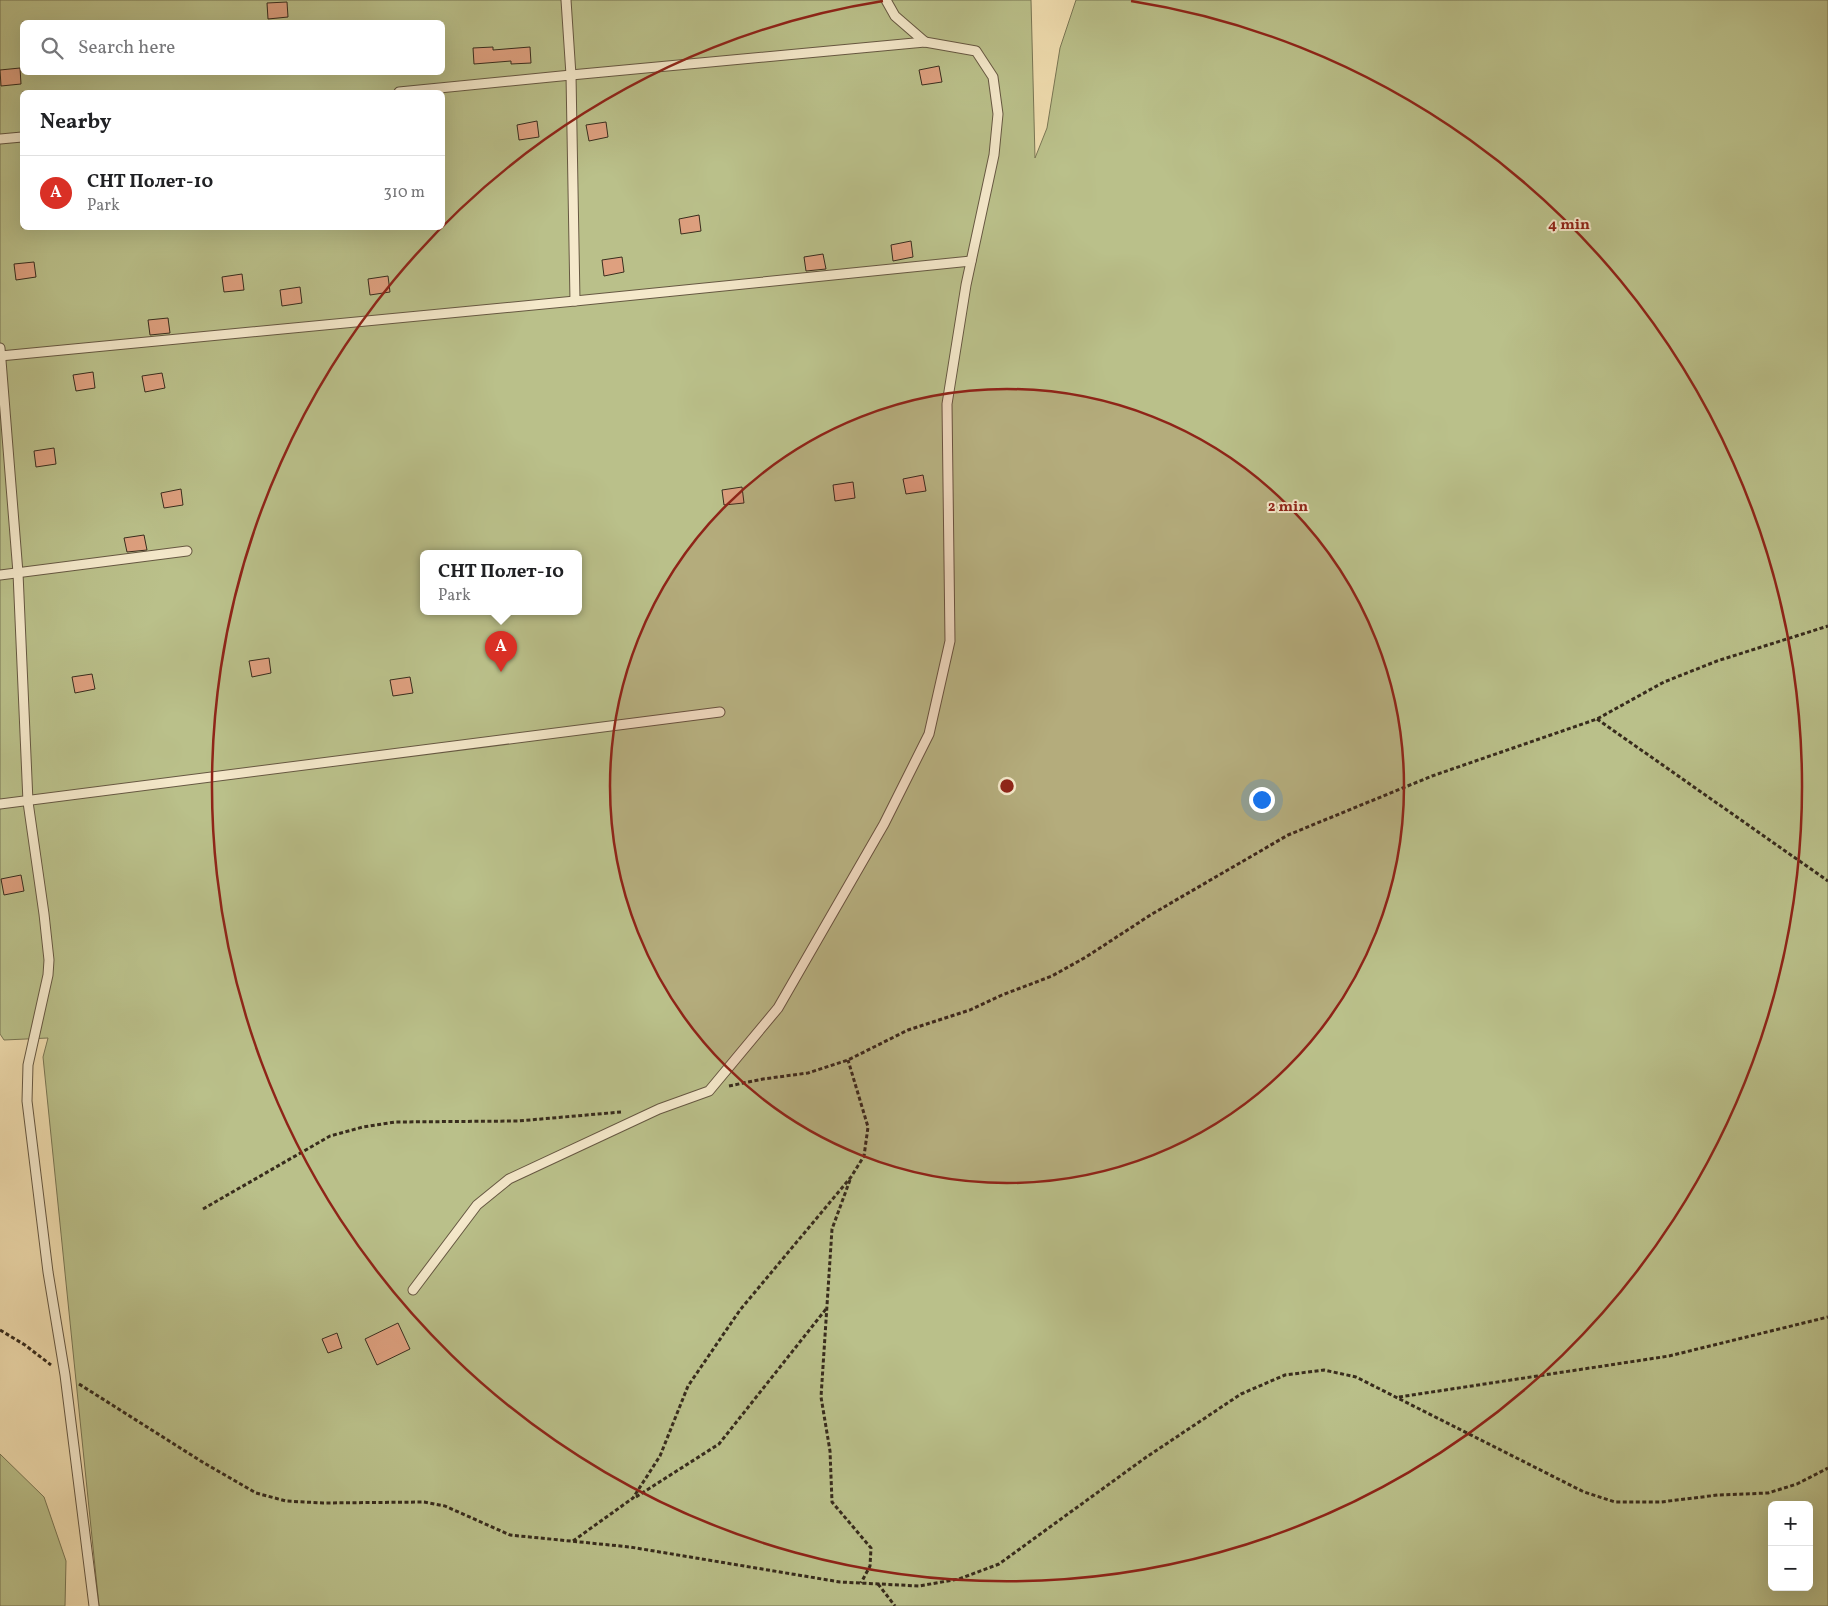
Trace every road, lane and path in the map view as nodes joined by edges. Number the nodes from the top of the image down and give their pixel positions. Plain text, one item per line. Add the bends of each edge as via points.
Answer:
1 (566, 0) edge
2 (886, 0) edge
3 (925, 42) junction
4 (571, 74) junction
5 (418, 90) edge
6 (20, 137) edge
7 (0, 139) edge
8 (971, 260) junction
9 (576, 301) junction
10 (0, 348) edge
11 (0, 356) edge
12 (187, 551) dead end
13 (18, 573) junction
14 (0, 575) edge
15 (1828, 626) edge
16 (720, 712) dead end
17 (1597, 719) junction
18 (28, 802) junction
19 (0, 804) edge
20 (1828, 880) edge
21 (848, 1060) junction
22 (708, 1091) junction
23 (630, 1112) dead end
24 (851, 1177) junction
25 (203, 1209) dead end
26 (413, 1290) dead end
27 (827, 1308) junction
28 (1828, 1317) edge
29 (0, 1330) edge
30 (65, 1376) junction
31 (1397, 1398) junction
32 (1828, 1468) edge
33 (633, 1498) junction
34 (573, 1541) junction
35 (860, 1583) junction
36 (878, 1584) junction
37 (94, 1606) edge
38 (895, 1606) edge

1 - 4 lane
2 - 3 lane via 895,16
3 - 4 lane
3 - 8 lane via 976,51 993,77 998,114 994,155
4 - 5 lane
4 - 9 lane
6 - 7 lane
8 - 9 lane
8 - 22 lane via 947,404 950,641 929,734 884,824 778,1008
9 - 11 lane
10 - 11 lane
11 - 13 lane
12 - 13 lane
13 - 14 lane
13 - 18 lane
15 - 17 path via 1717,661 1664,682
16 - 18 lane
17 - 20 path
17 - 21 path via 1432,776 1288,835 1052,976 970,1010 908,1030
18 - 19 lane
18 - 30 lane via 49,960 28,1065 27,1101 48,1272
21 - 22 path via 808,1073
21 - 24 path via 868,1127 864,1156
22 - 26 lane via 659,1109 509,1179 477,1204
23 - 25 path via 518,1121 395,1122 363,1127 330,1136
24 - 27 path via 832,1229
24 - 33 path via 740,1310 688,1386 660,1456
27 - 33 path via 719,1444
27 - 35 path via 821,1397 830,1451 832,1502 871,1548 870,1566
28 - 31 path via 1669,1356
29 - 30 path
30 - 34 path via 256,1493 286,1501 431,1503 510,1535
30 - 37 lane
31 - 32 path via 1584,1492 1615,1502 1661,1502 1768,1493
31 - 36 path via 1356,1377 1324,1370 1285,1375 1240,1394 999,1564 959,1579 919,1586
33 - 34 path
34 - 35 path
35 - 36 path
36 - 38 path

